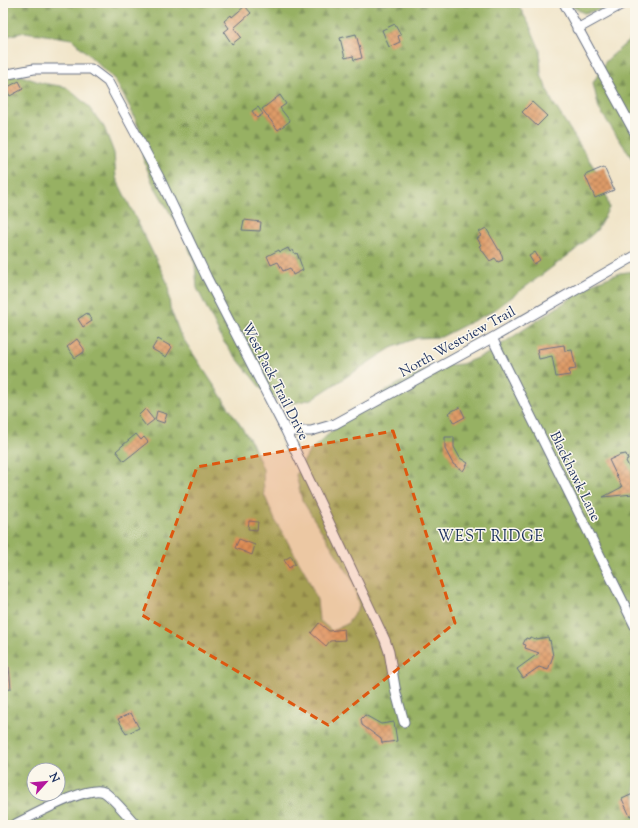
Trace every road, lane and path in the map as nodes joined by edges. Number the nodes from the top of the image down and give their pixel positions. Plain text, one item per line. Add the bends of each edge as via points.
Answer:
1 (564, 3) edge
2 (624, 3) edge
3 (577, 29) junction
4 (3, 75) edge
5 (635, 133) edge
6 (635, 256) edge
7 (492, 338) junction
8 (286, 431) junction
9 (635, 626) edge
10 (404, 722) dead end
11 (13, 825) edge
12 (136, 825) edge

1 - 3 street
2 - 3 street
3 - 5 street
4 - 8 street, West Pack Trail Drive via 34,69 91,69 108,82 159,177 207,278
6 - 7 street, North Westview Trail
7 - 8 street, North Westview Trail via 335,424 311,431
7 - 9 street, Blackhawk Lane
8 - 10 street, West Pack Trail Drive via 387,646
11 - 12 street via 90,791 104,792

